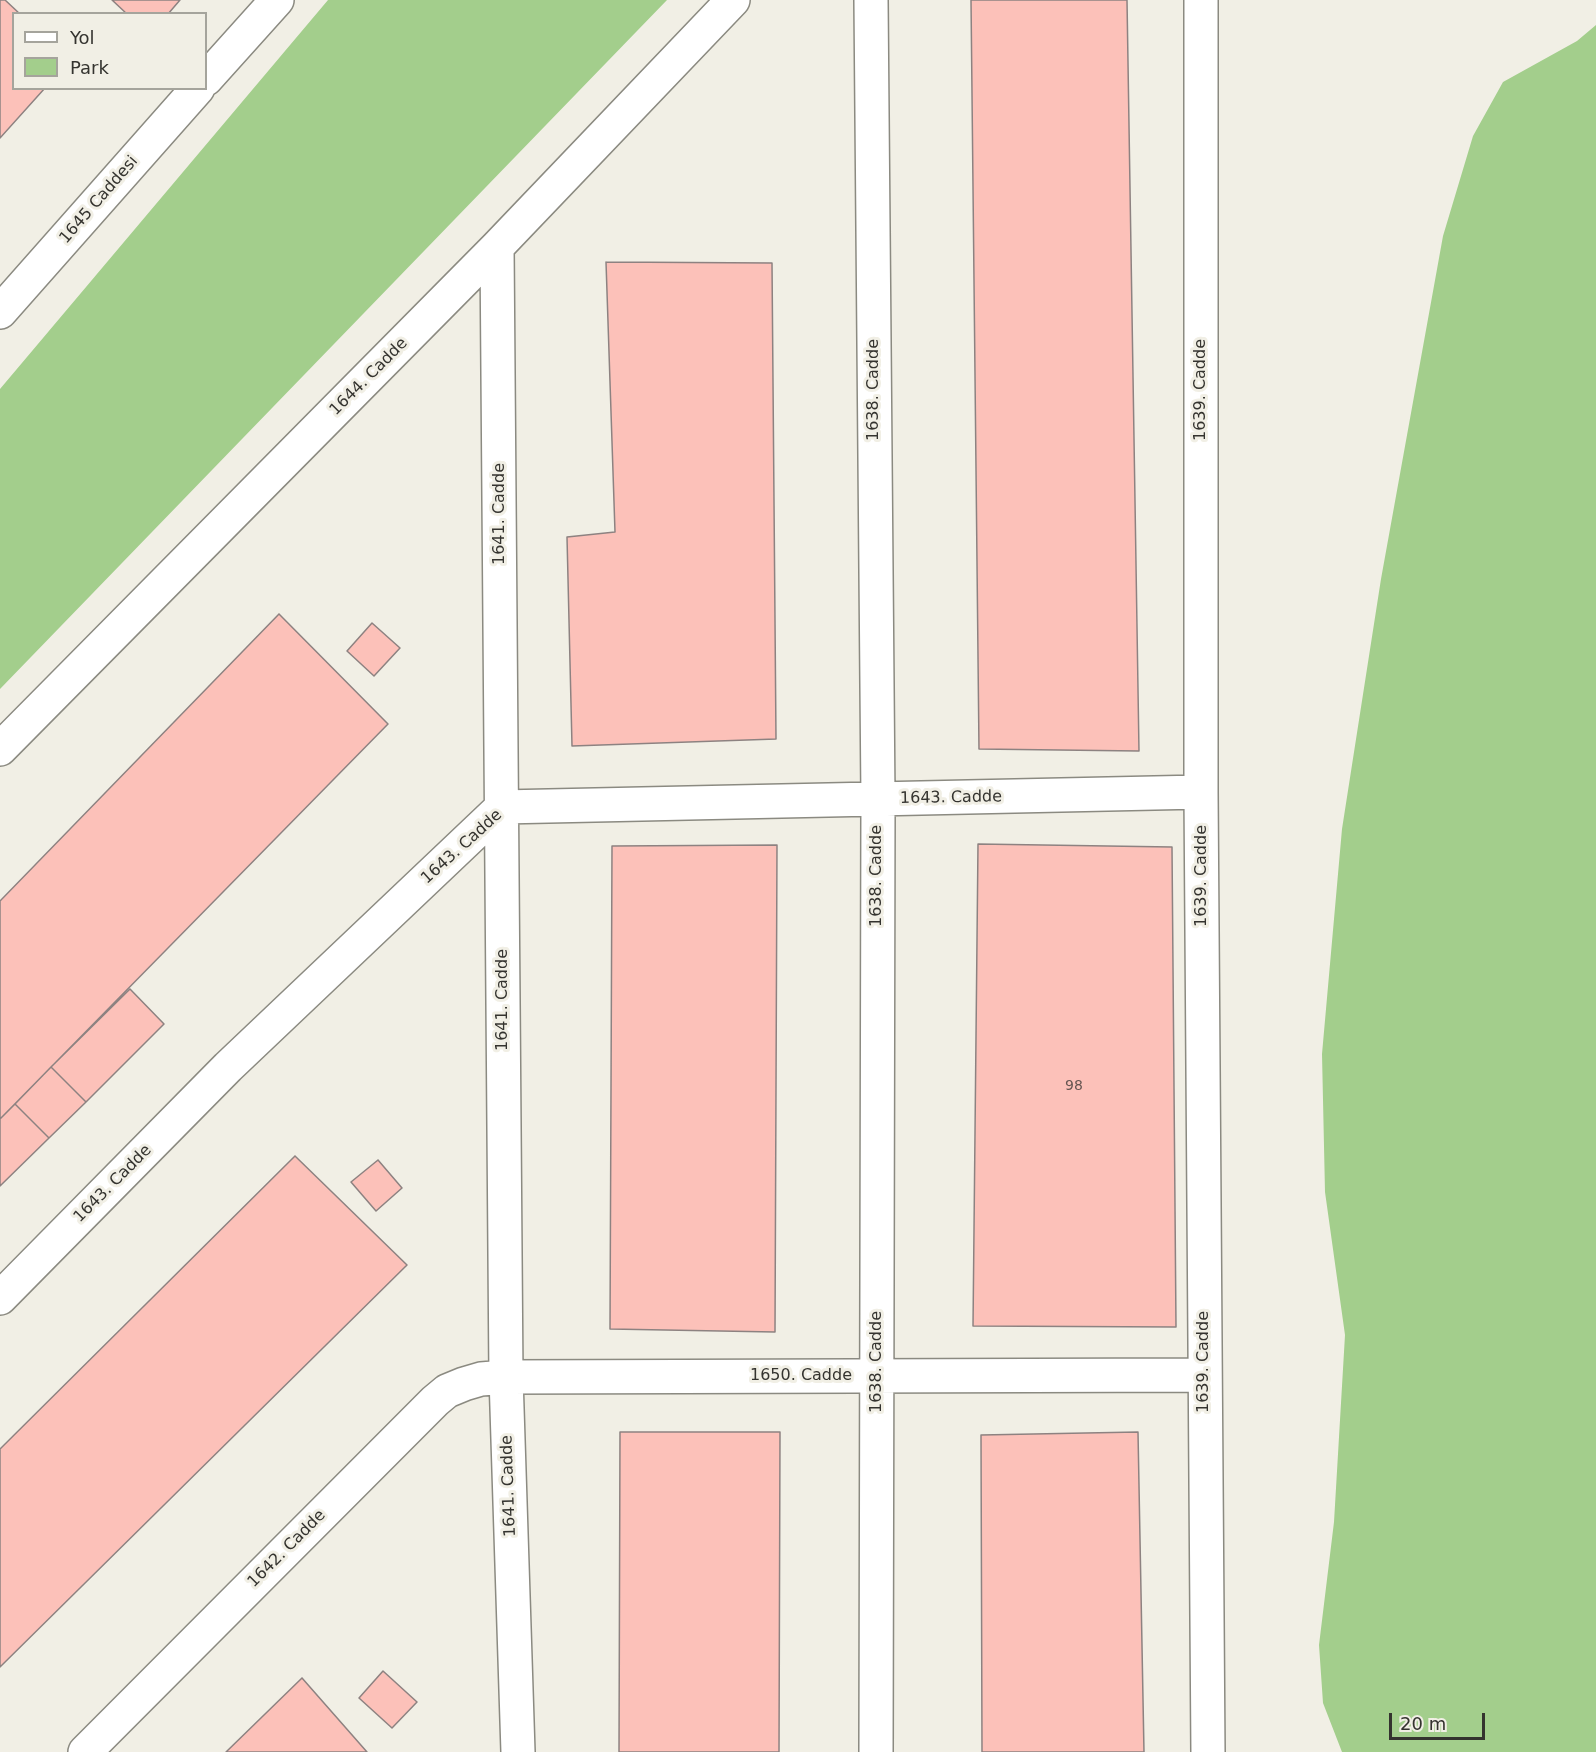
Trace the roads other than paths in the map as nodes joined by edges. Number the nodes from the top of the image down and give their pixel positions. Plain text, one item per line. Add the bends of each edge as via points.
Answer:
1 (277, 0) edge
2 (733, 0) edge
3 (871, 0) edge
4 (1201, 0) edge
5 (207, 79) edge
6 (196, 90) edge
7 (497, 247) junction
8 (0, 312) edge
9 (0, 749) edge
10 (1201, 792) junction
11 (878, 799) junction
12 (502, 807) junction
13 (0, 1298) edge
14 (1204, 1375) junction
15 (877, 1376) junction
16 (506, 1377) junction
17 (85, 1752) edge
18 (518, 1752) edge
19 (876, 1752) edge
20 (1208, 1752) edge

1 - 5 street
2 - 7 street, 1644. Cadde
3 - 11 street, 1638. Cadde
4 - 10 street, 1639. Cadde
6 - 8 street, 1645 Caddesi
7 - 9 street, 1644. Cadde
7 - 12 street, 1641. Cadde
10 - 11 street, 1643. Cadde
10 - 14 street, 1639. Cadde
11 - 12 street, 1643. Cadde
11 - 15 street, 1638. Cadde
12 - 13 street, 1643. Cadde via 228,1067
12 - 16 street, 1641. Cadde
14 - 15 street, 1650. Cadde
14 - 20 street, 1639. Cadde
15 - 16 street, 1650. Cadde
15 - 19 street, 1638. Cadde
16 - 17 street, 1642. Cadde via 464,1384 435,1401
16 - 18 street, 1641. Cadde

